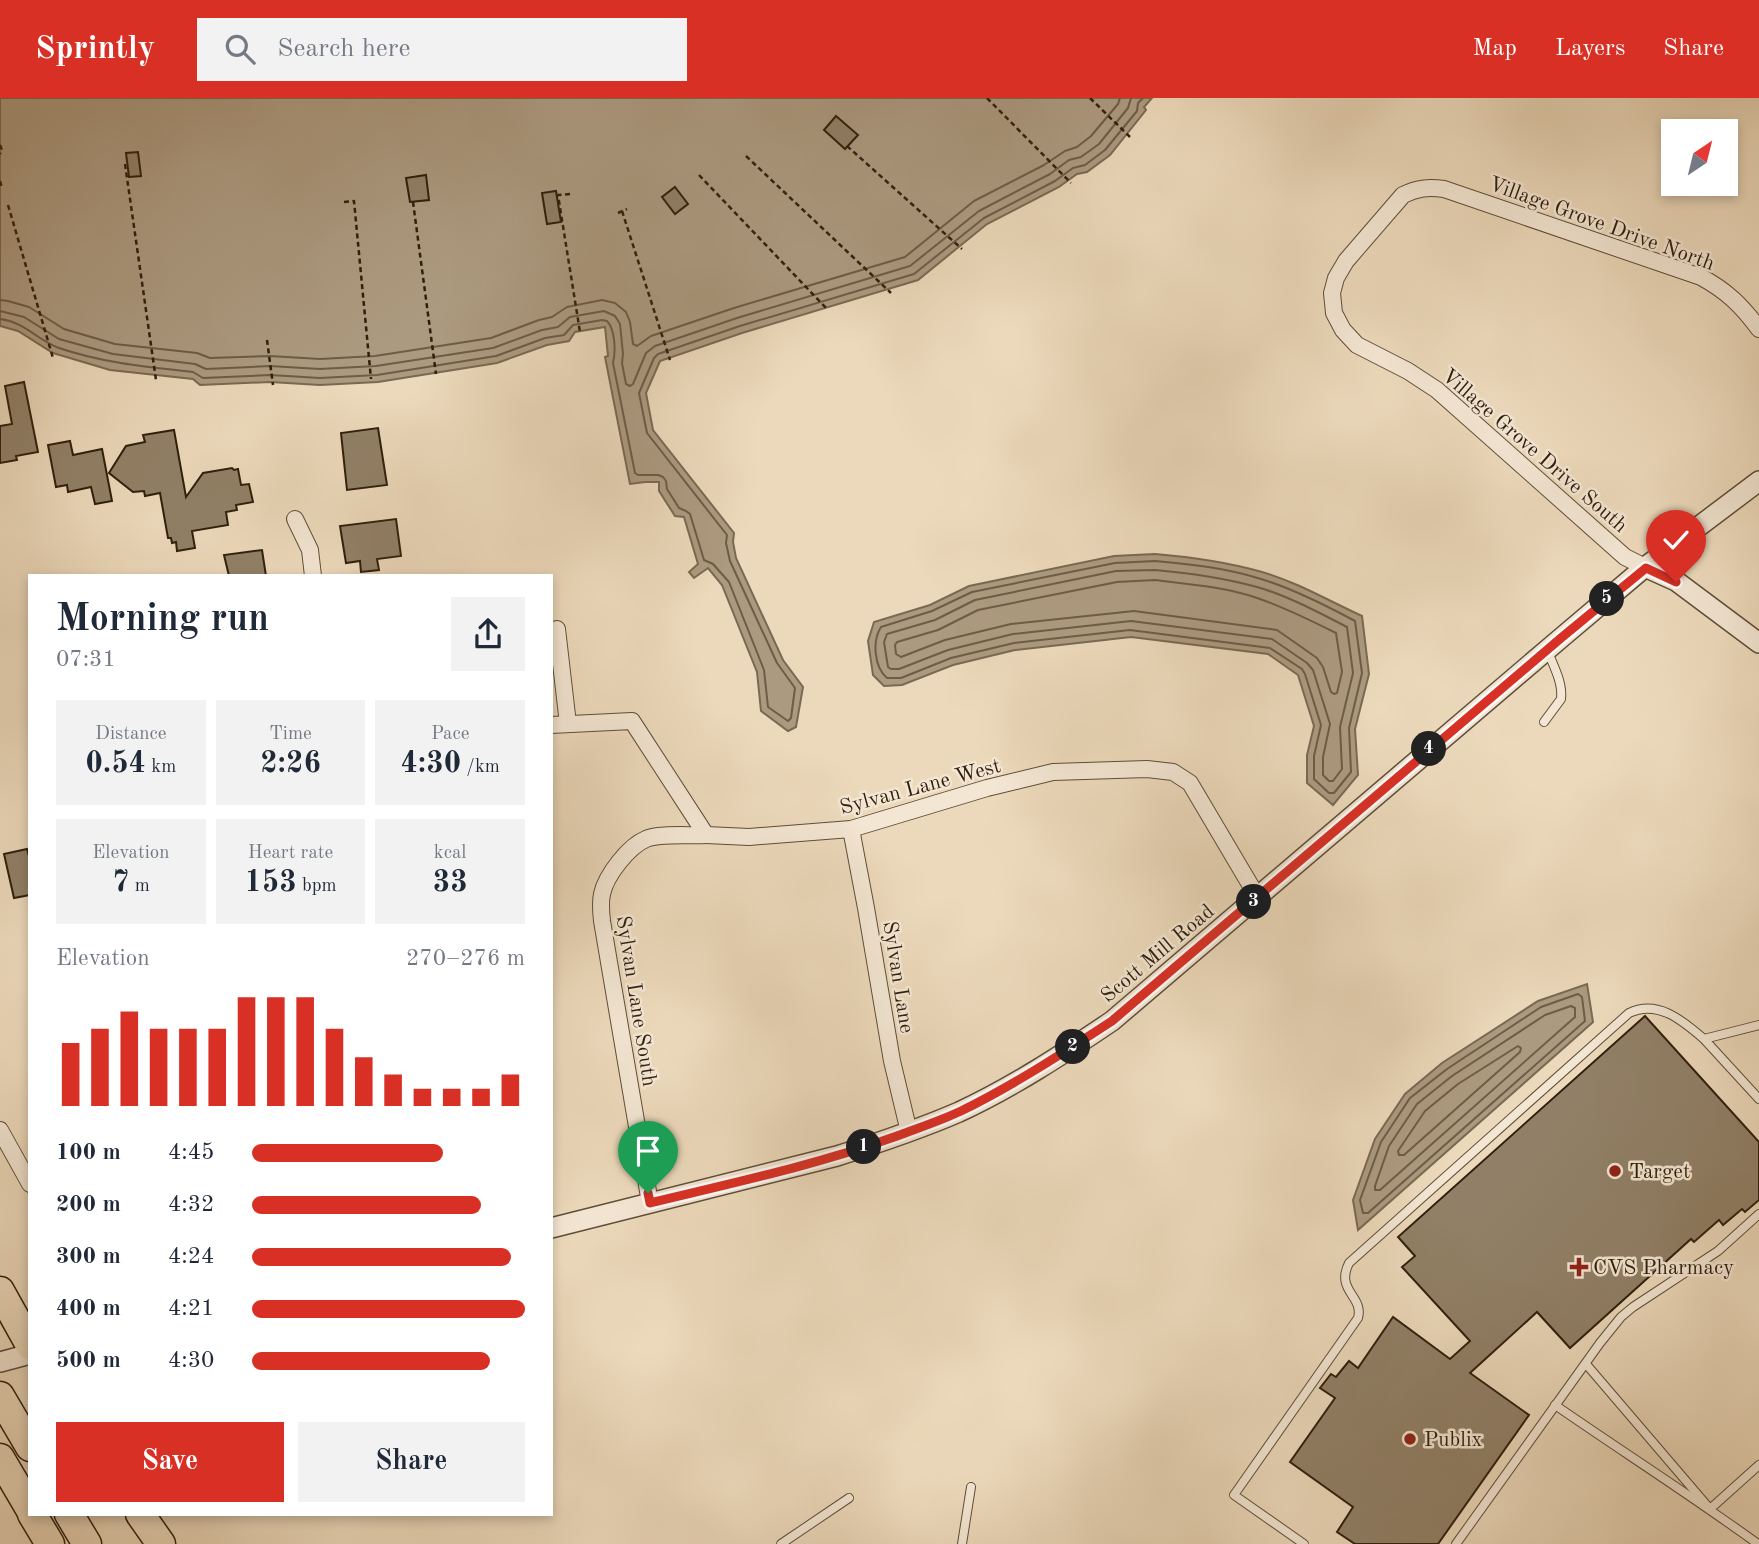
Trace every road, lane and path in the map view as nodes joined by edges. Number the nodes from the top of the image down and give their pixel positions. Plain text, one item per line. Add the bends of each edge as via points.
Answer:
1 (987, 98) edge
2 (1090, 98) edge
3 (1130, 137) dead end
4 (0, 145) edge
5 (847, 146) dead end
6 (0, 154) edge
7 (747, 156) dead end
8 (125, 164) dead end
9 (699, 175) dead end
10 (0, 181) edge
11 (1071, 183) dead end
12 (2, 188) dead end
13 (570, 194) dead end
14 (344, 202) dead end
15 (413, 202) dead end
16 (8, 205) dead end
17 (618, 213) dead end
18 (962, 249) dead end
19 (891, 293) dead end
20 (827, 309) dead end
21 (1334, 313) joint
22 (1759, 330) edge
23 (580, 332) dead end
24 (267, 340) dead end
25 (53, 358) dead end
26 (670, 360) dead end
27 (436, 374) dead end
28 (370, 379) dead end
29 (156, 380) dead end
30 (273, 384) dead end
31 (1759, 481) edge
32 (295, 519) dead end
33 (1646, 568) junction
34 (313, 574) edge
35 (557, 629) dead end
36 (1759, 643) edge
37 (1547, 649) junction
38 (1544, 722) dead end
39 (560, 725) edge
40 (851, 829) junction
41 (706, 835) junction
42 (1258, 898) junction
43 (1759, 1025) edge
44 (1704, 1039) junction
45 (1759, 1100) edge
46 (0, 1130) edge
47 (909, 1132) junction
48 (28, 1180) edge
49 (650, 1203) junction
50 (1759, 1214) edge
51 (553, 1227) edge
52 (0, 1291) edge
53 (28, 1341) edge
54 (28, 1355) edge
55 (0, 1362) edge
56 (1586, 1364) junction
57 (4, 1402) edge
58 (1555, 1405) junction
59 (28, 1444) edge
60 (0, 1458) edge
61 (1759, 1465) edge
62 (971, 1488) dead end
63 (849, 1498) dead end
64 (28, 1507) edge
65 (1710, 1509) junction
66 (33, 1516) edge
67 (70, 1516) edge
68 (130, 1516) edge
69 (141, 1516) edge
70 (50, 1544) edge
71 (87, 1544) edge
72 (147, 1544) edge
73 (162, 1544) edge
74 (781, 1544) edge
75 (962, 1544) edge
76 (1304, 1544) edge
77 (1456, 1544) edge
78 (1758, 1544) edge

1 - 11 path
2 - 3 path
4 - 6 path
5 - 18 path
7 - 19 path
8 - 29 path
9 - 20 path
10 - 12 path
13 - 23 path via 558,195
14 - 28 path via 354,201
15 - 27 path
16 - 25 path
17 - 26 path via 625,210
21 - 22 street, Village Grove Drive North via 1332,293 1346,261 1403,195 1429,187 1700,277 1743,307
21 - 33 street, Village Grove Drive South via 1357,345 1437,390 1625,557
24 - 30 path
31 - 33 street, Scott Mill Road
32 - 34 street via 310,550
33 - 36 street via 1676,582
33 - 37 street, Scott Mill Road
35 - 39 street
37 - 38 lane via 1562,694
37 - 42 street, Scott Mill Road
39 - 41 street via 632,721
40 - 41 street, Sylvan Lane West via 749,837
40 - 42 street, Sylvan Lane West via 1053,772 1173,772 1190,783
40 - 47 street, Sylvan Lane
41 - 49 street, Sylvan Lane South via 648,837 634,846 610,876 601,903
42 - 47 street, Scott Mill Road via 1112,1021 1060,1056 960,1111
43 - 44 lane
44 - 45 lane
44 - 76 lane via 1665,1011 1643,1008 1629,1013 1349,1263 1345,1283 1358,1306 1358,1318 1234,1495
46 - 48 street
47 - 49 street, Scott Mill Road via 837,1157
49 - 51 street, Scott Mill Road
50 - 56 lane via 1723,1247 1633,1307
52 - 53 highway
54 - 55 street
56 - 58 lane
56 - 65 lane
57 - 59 highway
58 - 65 lane
58 - 77 lane
60 - 64 highway
61 - 65 lane
62 - 75 lane
63 - 74 lane
65 - 78 lane
66 - 70 highway
67 - 71 highway
68 - 72 highway
69 - 73 highway

